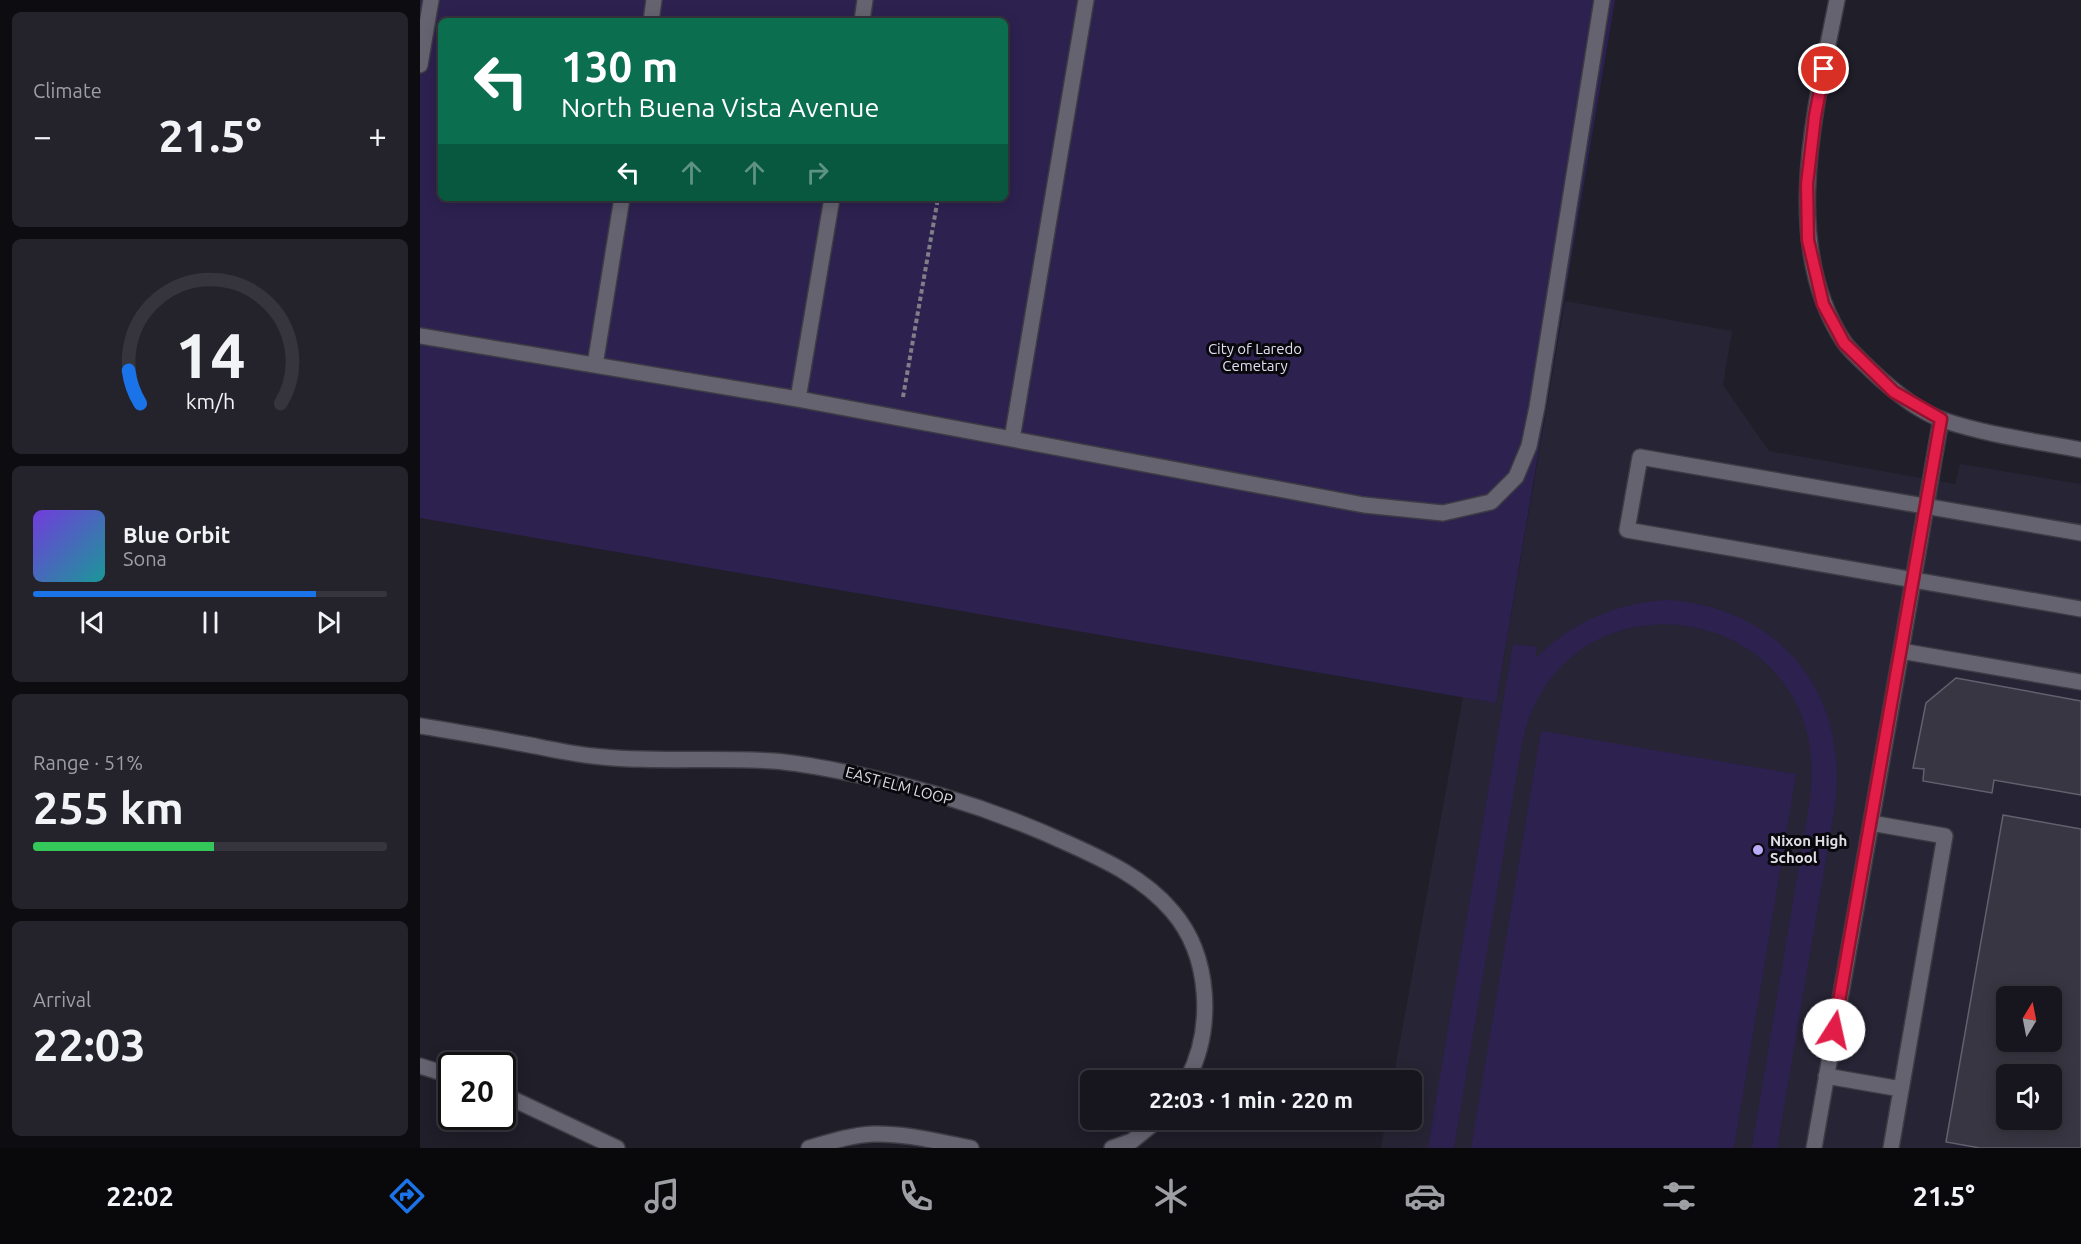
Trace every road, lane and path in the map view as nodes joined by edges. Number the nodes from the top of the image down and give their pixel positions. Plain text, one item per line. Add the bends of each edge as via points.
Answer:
1 (431, 0) edge
2 (654, 0) edge
3 (865, 0) edge
4 (1086, 0) edge
5 (1602, 0) edge
6 (1837, 0) edge
7 (651, 18) edge
8 (862, 18) edge
9 (420, 65) edge
10 (622, 201) edge
11 (831, 201) edge
12 (937, 201) edge
13 (420, 336) edge
14 (595, 365) junction
15 (798, 399) junction
16 (902, 403) dead end
17 (1941, 419) junction
18 (1012, 439) junction
19 (2081, 450) edge
20 (1926, 506) junction
21 (2081, 533) edge
22 (1913, 580) junction
23 (2081, 609) edge
24 (1901, 651) junction
25 (2081, 682) edge
26 (420, 726) edge
27 (1871, 823) junction
28 (420, 1066) edge
29 (1192, 1070) edge
30 (438, 1072) edge
31 (1826, 1076) junction
32 (1901, 1089) junction
33 (516, 1101) edge
34 (1145, 1130) edge
35 (617, 1148) edge
36 (809, 1148) edge
37 (971, 1148) edge
38 (1112, 1148) edge
39 (1814, 1148) edge
40 (1891, 1148) edge

1 - 9 street
2 - 7 street
3 - 8 street
4 - 18 street
5 - 18 street via 1537,407 1528,446 1515,477 1491,502 1443,513 1364,505
6 - 17 street via 1815,116 1807,184 1808,240 1823,304 1844,343 1885,384
10 - 14 street
11 - 15 street
12 - 16 path
13 - 14 street
14 - 15 street
15 - 18 street
17 - 19 street
17 - 20 street
20 - 21 street
20 - 22 street
20 - 22 street via 1640,457 1627,530
22 - 23 street
22 - 24 street
24 - 25 street
24 - 27 street
26 - 29 street, EAST ELM LOOP via 592,756 773,761 830,769 927,791 1030,826 1107,861 1146,885 1173,911 1193,944 1205,985 1204,1024
27 - 31 street
27 - 32 street via 1945,836
28 - 30 street
31 - 32 street
31 - 39 street
32 - 40 street
33 - 35 street
34 - 38 street
36 - 37 street via 872,1134

